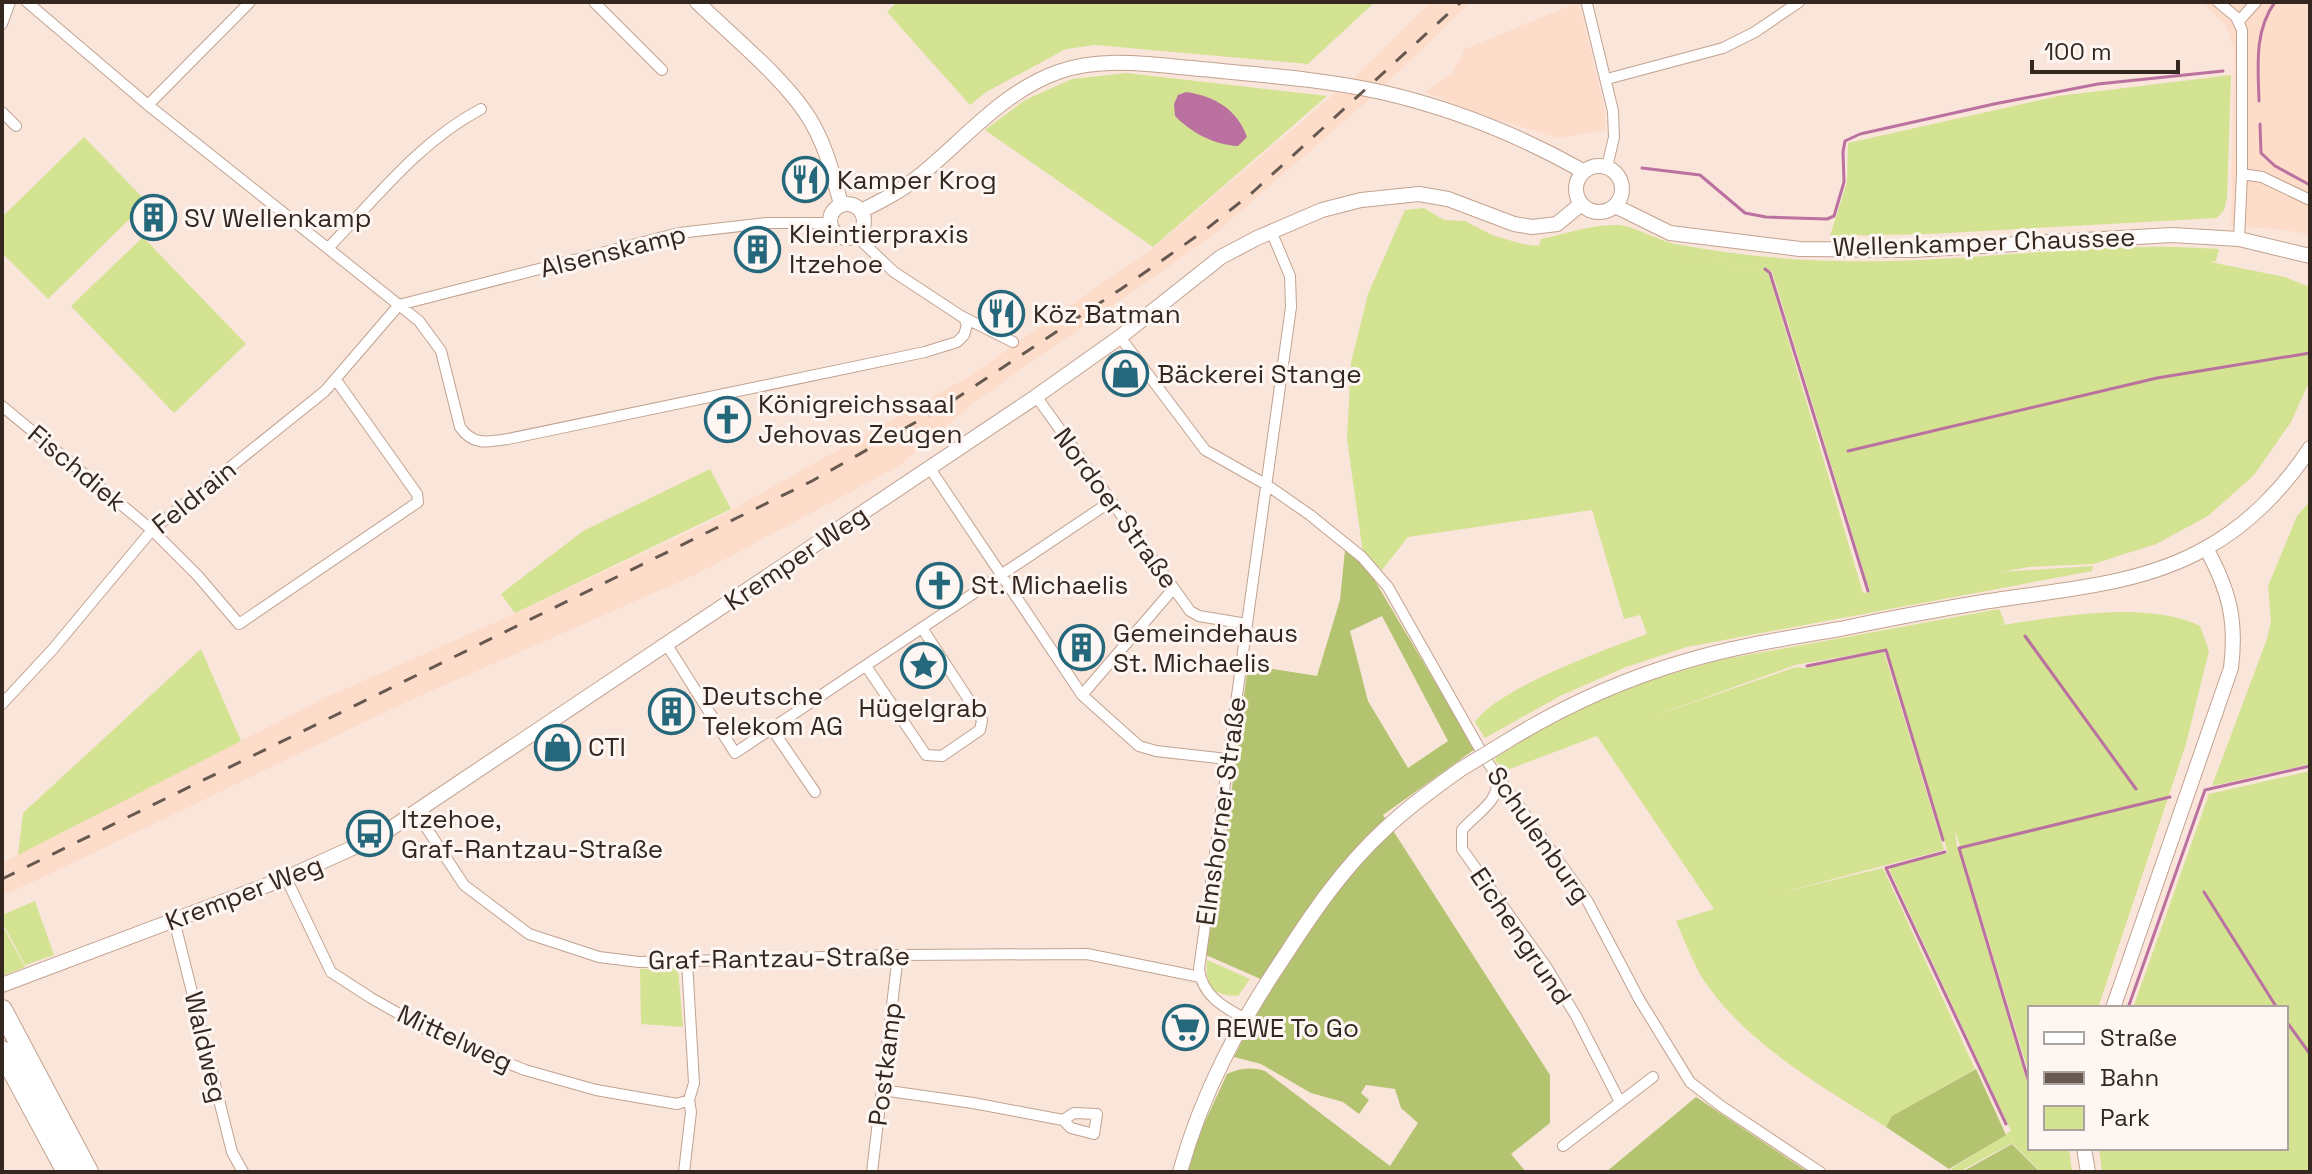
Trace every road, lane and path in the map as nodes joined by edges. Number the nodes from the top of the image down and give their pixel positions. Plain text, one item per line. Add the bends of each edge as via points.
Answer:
1 (10, 2) edge
2 (27, 2) edge
3 (250, 2) edge
4 (594, 2) edge
5 (697, 2) edge
6 (1799, 2) edge
7 (2218, 2) edge
8 (2256, 2) edge
9 (1587, 4) edge
10 (2239, 21) junction
11 (2, 24) edge
12 (662, 70) dead end
13 (1607, 79) junction
14 (148, 105) junction
15 (481, 109) dead end
16 (2, 112) edge
17 (16, 126) dead end
18 (1607, 167) junction
19 (1583, 171) junction
20 (2242, 174) junction
21 (2310, 200) edge
22 (841, 204) junction
23 (1581, 204) junction
24 (1615, 206) junction
25 (861, 211) junction
26 (830, 223) junction
27 (1271, 231) junction
28 (856, 236) junction
29 (2239, 239) junction
30 (329, 247) junction
31 (2307, 255) edge
32 (399, 305) junction
33 (964, 319) junction
34 (1120, 337) junction
35 (1013, 342) dead end
36 (336, 380) junction
37 (1036, 396) junction
38 (2, 406) edge
39 (2310, 448) edge
40 (929, 467) junction
41 (1267, 485) junction
42 (1110, 502) junction
43 (152, 530) junction
44 (2206, 548) junction
45 (1001, 575) junction
46 (1173, 589) junction
47 (1247, 624) junction
48 (922, 628) junction
49 (667, 645) junction
50 (866, 666) junction
51 (1082, 695) junction
52 (2, 704) edge
53 (772, 729) junction
54 (1227, 759) junction
55 (1497, 777) junction
56 (815, 792) dead end
57 (416, 812) junction
58 (286, 878) junction
59 (174, 920) junction
60 (898, 955) junction
61 (687, 961) junction
62 (1200, 977) junction
63 (2, 985) edge
64 (2114, 1006) edge
65 (2, 1010) edge
66 (1244, 1018) junction
67 (2, 1051) edge
68 (1653, 1077) dead end
69 (882, 1090) junction
70 (689, 1100) junction
71 (1620, 1102) junction
72 (1063, 1120) dead end
73 (1563, 1146) dead end
74 (2084, 1150) edge
75 (67, 1172) edge
76 (88, 1172) edge
77 (243, 1172) edge
78 (684, 1172) edge
79 (872, 1172) edge
80 (1180, 1172) edge
81 (1820, 1172) edge
82 (2088, 1172) edge

1 - 11 street
2 - 14 street
3 - 14 street
4 - 12 street
5 - 22 main road via 810,119
6 - 13 street via 1723,48
7 - 10 street
8 - 10 street
9 - 13 street
10 - 20 street
13 - 18 street via 1615,130
14 - 30 street
15 - 30 street via 451,124 426,146
16 - 17 street
18 - 19 main road
18 - 24 main road via 1621,182
19 - 23 main road via 1575,186
19 - 25 main road via 1516,136 1381,92 1121,62 1057,73 1016,94 918,177
20 - 21 street via 2262,177
20 - 29 street
22 - 25 main road
22 - 26 main road via 831,213
23 - 24 main road, Wellenkamper Chaussee via 1597,212
23 - 27 main road, Kremper Weg via 1557,224 1532,227 1448,199 1403,195 1339,205
24 - 29 main road, Wellenkamper Chaussee via 1670,233 1800,249 1912,250 2136,235
25 - 28 main road via 864,225
26 - 28 main road via 840,237
26 - 32 street, Alsenskamp via 767,223 679,233
27 - 34 main road, Kremper Weg via 1211,265
27 - 41 street, Elmshorner Straße via 1290,276 1292,296
28 - 33 street via 894,272
29 - 31 main road, Wellenkamper Chaussee
30 - 32 street
32 - 33 street via 436,343 460,427 482,443 925,352 957,342 964,335
32 - 36 street, Feldrain
33 - 35 street
34 - 37 main road, Kremper Weg
34 - 41 street, Schulenburg via 1205,450
36 - 43 street, Feldrain
36 - 43 street, Fischdiek via 418,502 239,624
37 - 40 main road, Kremper Weg
37 - 42 street, Nordoer Straße
38 - 43 street, Fischdiek
39 - 44 main road via 2264,504
40 - 45 street
40 - 49 main road, Kremper Weg
41 - 47 street, Elmshorner Straße
41 - 55 street, Schulenburg via 1344,542 1382,579
42 - 45 street
42 - 46 street, Nordoer Straße
43 - 52 street, Feldrain
44 - 64 main road via 2233,615 2231,668
44 - 66 main road, bridge via 2117,580 1967,604 1685,661 1576,703 1461,769 1383,830 1315,908
45 - 48 street
45 - 51 street
46 - 47 street, Nordoer Straße via 1194,614
46 - 51 street
47 - 54 street, Elmshorner Straße
48 - 50 street
48 - 50 street via 982,720 980,730 968,739 942,756 926,755
49 - 53 street via 735,753
49 - 57 main road, Kremper Weg
50 - 53 street
51 - 54 street via 1139,746
53 - 56 street
54 - 62 street, Elmshorner Straße
55 - 71 street, Eichengrund via 1495,796 1462,830 1462,849 1547,968
55 - 81 street, Schulenburg via 1576,883 1690,1082
57 - 58 main road, Kremper Weg via 370,842
57 - 61 street, Graf-Rantzau-Straße via 464,885 529,934 599,957
58 - 59 main road, Kremper Weg
58 - 70 street, Mittelweg via 331,972 433,1033 525,1070 596,1090 677,1104
59 - 63 main road, Kremper Weg
59 - 77 street, Waldweg via 232,1152
60 - 61 street, Graf-Rantzau-Straße
60 - 62 street, Graf-Rantzau-Straße via 1087,954
60 - 69 street, Postkamp
61 - 70 street via 694,1083
62 - 66 street via 1211,997
65 - 76 highway
66 - 80 main road via 1197,1115
67 - 75 highway
68 - 71 street
69 - 72 street
69 - 79 street, Postkamp
70 - 78 street
71 - 73 street
74 - 82 main road

